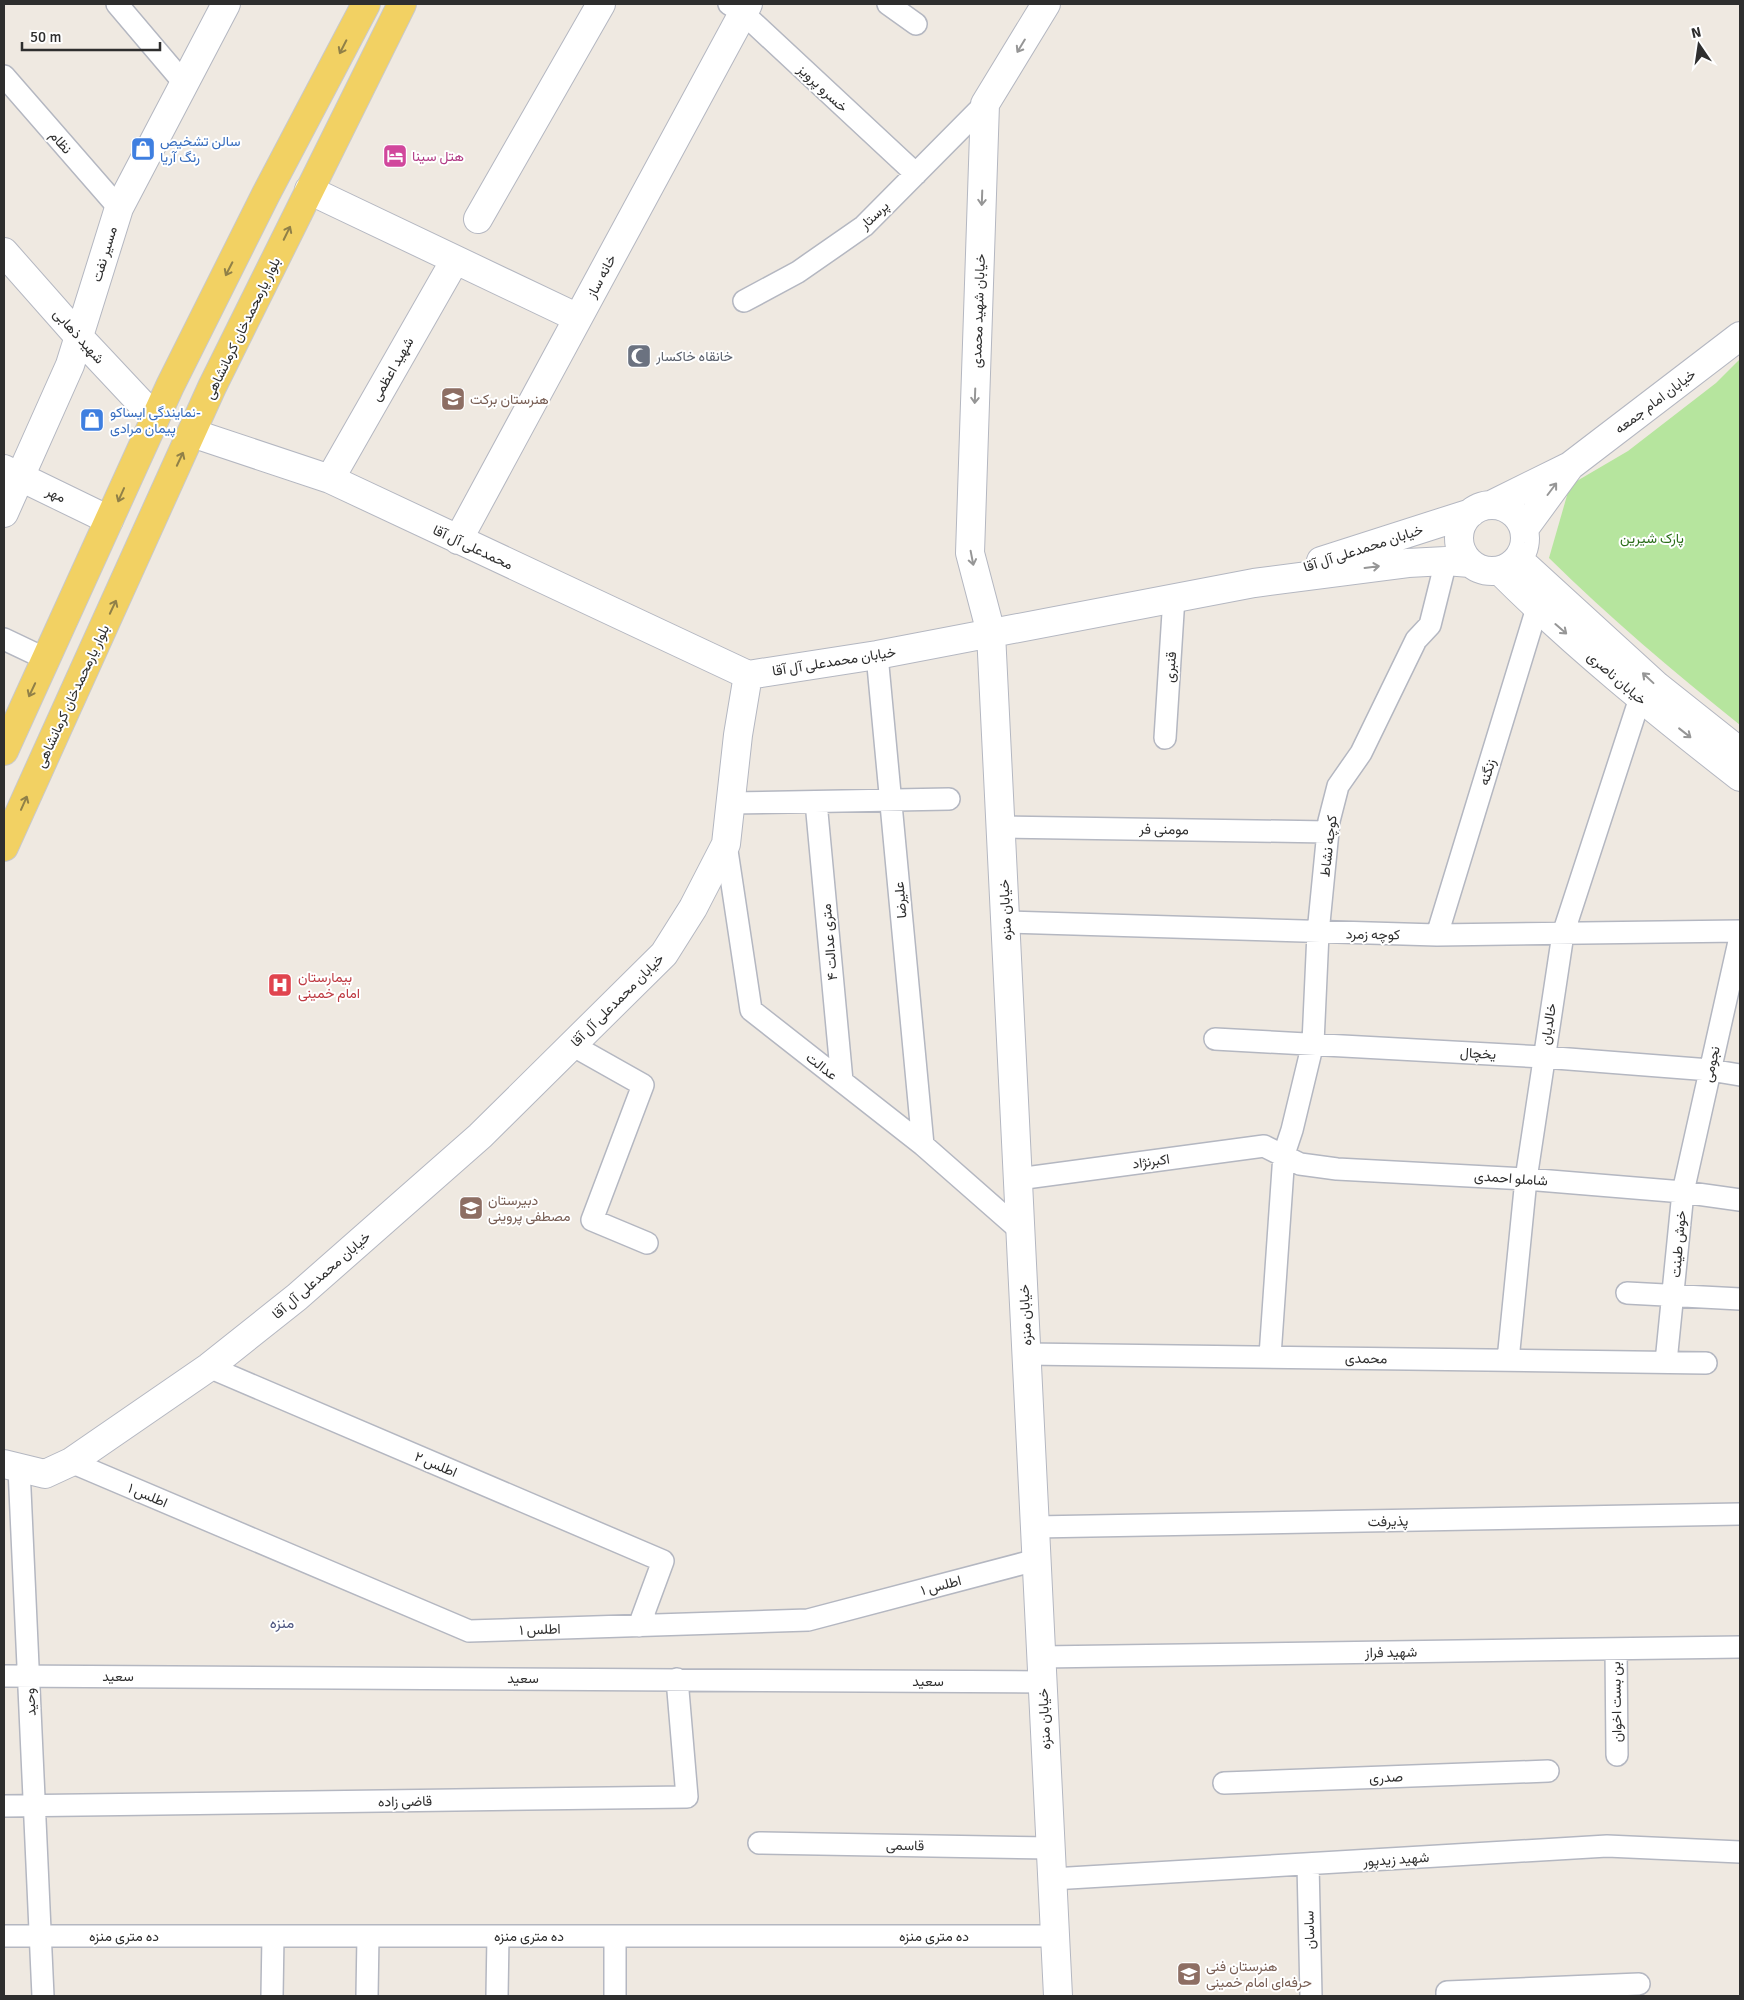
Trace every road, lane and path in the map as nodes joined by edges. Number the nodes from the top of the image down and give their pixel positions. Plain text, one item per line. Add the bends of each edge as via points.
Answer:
1 (116, 4) edge
2 (226, 4) edge
3 (366, 4) edge
4 (402, 4) edge
5 (601, 4) edge
6 (888, 4) edge
7 (1046, 4) edge
8 (740, 7) edge
9 (916, 24) dead end
10 (4, 76) edge
11 (184, 83) junction
12 (986, 104) junction
13 (916, 174) junction
14 (309, 190) junction
15 (119, 208) junction
16 (478, 219) dead end
17 (4, 252) edge
18 (455, 260) junction
19 (744, 301) dead end
20 (578, 318) junction
21 (1740, 336) edge
22 (79, 337) junction
23 (156, 418) junction
24 (192, 433) junction
25 (1570, 466) junction
26 (12, 473) edge
27 (330, 479) junction
28 (1481, 509) junction
29 (4, 513) edge
30 (109, 520) junction
31 (1524, 529) junction
32 (458, 540) junction
33 (1458, 562) junction
34 (1509, 565) junction
35 (1254, 582) junction
36 (1174, 597) junction
37 (1537, 608) junction
38 (991, 633) junction
39 (4, 639) edge
40 (877, 655) junction
41 (46, 659) junction
42 (748, 675) junction
43 (1640, 698) junction
44 (1165, 738) dead end
45 (4, 751) edge
46 (1740, 752) edge
47 (1740, 777) edge
48 (949, 799) dead end
49 (891, 801) junction
50 (816, 802) junction
51 (731, 803) junction
52 (1000, 827) junction
53 (1328, 832) junction
54 (726, 844) junction
55 (4, 845) edge
56 (1005, 922) junction
57 (1740, 931) edge
58 (1318, 933) junction
59 (1563, 934) junction
60 (1437, 936) junction
61 (1740, 937) edge
62 (1215, 1039) dead end
63 (1313, 1043) junction
64 (572, 1045) junction
65 (1543, 1057) junction
66 (1710, 1070) junction
67 (1740, 1075) edge
68 (842, 1081) junction
69 (923, 1145) junction
70 (1284, 1154) junction
71 (1526, 1178) junction
72 (1018, 1179) junction
73 (1683, 1192) junction
74 (1740, 1200) edge
75 (1020, 1231) junction
76 (647, 1243) dead end
77 (1627, 1293) dead end
78 (1673, 1296) junction
79 (1740, 1299) edge
80 (1026, 1354) junction
81 (1270, 1356) junction
82 (1508, 1360) junction
83 (1666, 1362) junction
84 (1706, 1363) dead end
85 (209, 1367) junction
86 (71, 1462) junction
87 (11, 1466) edge
88 (1740, 1514) edge
89 (1035, 1527) junction
90 (1036, 1560) junction
91 (639, 1626) junction
92 (1740, 1647) edge
93 (1616, 1649) junction
94 (1042, 1669) junction
95 (4, 1676) edge
96 (28, 1676) junction
97 (676, 1679) junction
98 (1617, 1755) dead end
99 (1548, 1771) dead end
100 (1224, 1783) dead end
101 (4, 1806) edge
102 (34, 1806) junction
103 (759, 1843) dead end
104 (1051, 1848) junction
105 (1740, 1852) edge
106 (1308, 1864) junction
107 (1052, 1880) junction
108 (4, 1936) edge
109 (40, 1936) junction
110 (273, 1936) junction
111 (368, 1936) junction
112 (498, 1936) junction
113 (615, 1936) junction
114 (1055, 1936) junction
115 (1639, 1984) dead end
116 (1592, 1991) edge
117 (43, 1996) edge
118 (272, 1996) edge
119 (367, 1996) edge
120 (497, 1996) edge
121 (615, 1996) edge
122 (1058, 1996) edge
123 (1311, 1996) edge
124 (1446, 1996) edge

1 - 11 street
2 - 11 street, مسیر نفت
3 -> 23 main road via 266,194
4 - 14 main road, بلوار یارمحمدخان کرمانشاهی
5 - 16 street
6 - 9 street
7 -> 12 street, خیابان شهید محمدی
8 - 13 street, خسرو پرویز
8 - 20 street, خانه ساز
10 - 15 street, نظام
11 - 15 street, مسیر نفت
12 - 13 street, پرستار
12 -> 38 street, خیابان شهید محمدی via 970,552
13 - 19 street, پرستار via 864,226 798,272
14 - 18 street
24 -> 14 main road, بلوار یارمحمدخان کرمانشاهی
15 - 22 street, مسیر نفت
17 - 22 street, شهید ذهابی
18 - 20 street
18 - 27 street, شهید اعظمی
20 - 32 street, خانه ساز
21 - 25 street, خیابان امام جمعه
22 - 23 street, شهید ذهابی
22 - 26 street, مسیر نفت via 70,365
23 -> 30 main road
24 - 27 street, محمدعلی آل آقا
55 -> 24 main road, بلوار یارمحمدخان کرمانشاهی
25 - 28 street, خیابان امام جمعه
31 -> 25 street, خیابان امام جمعه
26 - 29 street, مسیر نفت
26 - 30 street, مهر
27 - 32 street, محمدعلی آل آقا
28 - 31 street via 1502,507 1512,511
28 - 33 street via 1464,521 1460,532 1463,554
28 - 35 street, خیابان محمدعلی آل آقا
30 - 41 main road
31 - 34 street via 1524,550
32 - 42 street, محمدعلی آل آقا
33 - 34 street via 1484,570
35 -> 33 street, خیابان محمدعلی آل آقا via 1408,563
33 - 53 street, کوچه نشاط via 1430,625 1416,640 1361,753 1338,786
34 - 37 street, خیابان ناصری
46 -> 34 street, خیابان ناصری
35 - 36 street, خیابان محمدعلی آل آقا
36 - 38 street, خیابان محمدعلی آل آقا
36 - 44 street, قنبری
37 -> 43 street, خیابان ناصری
37 - 60 street, زنگنه
38 - 40 street, خیابان محمدعلی آل آقا
38 - 52 street, خیابان منزه
39 - 41 street
40 - 42 street, خیابان محمدعلی آل آقا
40 - 49 street, علیرضا
41 -> 45 main road
42 - 51 street, خیابان محمدعلی آل آقا
43 -> 47 street, خیابان ناصری
43 - 59 street, خالدیان
48 - 49 street
49 - 50 street
49 - 69 street, علیرضا
50 - 51 street
50 - 68 street, ۴ متری عدالت
51 - 54 street, خیابان محمدعلی آل آقا
52 - 53 street, مومنی فر
52 - 56 street, خیابان منزه
53 - 58 street, کوچه نشاط
54 - 64 street, خیابان محمدعلی آل آقا via 694,908 664,954
54 - 68 street, عدالت via 751,1010
56 - 58 street, کوچه زمرد
56 - 72 street, خیابان منزه
57 - 59 street, کوچه زمرد
58 - 60 street, کوچه زمرد
58 - 63 street, کوچه نشاط
59 - 60 street, کوچه زمرد
59 - 65 street, خالدیان
61 - 66 street, نجومی
62 - 63 street, یخچال
63 - 65 street, یخچال
63 - 70 street, کوچه نشاط
64 - 76 street via 643,1085 592,1220
64 - 85 street, خیابان محمدعلی آل آقا via 473,1143 297,1297
65 - 66 street, یخچال
65 - 71 street, خالدیان
66 - 67 street, یخچال
66 - 73 street, نجومی
68 - 69 street, عدالت
69 - 75 street, عدالت
70 - 71 street, شاملو احمدی via 1300,1164 1337,1169
70 - 72 street, اکبرنژاد via 1264,1146
70 - 81 street, کوچه نشاط
71 - 73 street, شاملو احمدی
71 - 82 street, خالدیان
72 - 75 street, خیابان منزه
73 - 74 street, شاملو احمدی
73 - 78 street, خوش طینت
75 - 80 street, خیابان منزه
77 - 78 street, خوش طینت
78 - 79 street
78 - 83 street, خوش طینت
80 - 81 street, محمدی
80 - 89 street, خیابان منزه
81 - 82 street, محمدی
82 - 83 street, محمدی
83 - 84 street, محمدی
85 - 86 street, خیابان محمدعلی آل آقا
85 - 91 street, اطلس ۲ via 663,1561
86 - 87 street, خیابان محمدعلی آل آقا via 45,1474
86 - 91 street, اطلس ۱ via 469,1631
87 - 96 street, وحید
88 - 89 street, پذیرفت
89 - 90 street, خیابان منزه
90 - 91 street, اطلس ۱ via 808,1620
90 - 94 street, خیابان منزه
92 - 93 street, شهید فراز
93 - 94 street, شهید فراز
93 - 98 street, بن بست اخوان
94 - 97 street, سعید
94 - 104 street, خیابان منزه
95 - 96 street, سعید
96 - 97 street, سعید
96 - 102 street, وحید
97 - 102 street, قاضی زاده via 687,1797
99 - 100 street, صدری
101 - 102 street, قاضی زاده
102 - 109 street, وحید
103 - 104 street, قاسمی
104 - 107 street, خیابان منزه
105 - 106 street, شهید زیدپور via 1607,1846
106 - 107 street, شهید زیدپور
106 - 123 street, ساسان
107 - 114 street, خیابان منزه
108 - 109 street, ده متری منزه
109 - 110 street, ده متری منزه
109 - 117 street, وحید
110 - 111 street, ده متری منزه
110 - 118 street
111 - 112 street, ده متری منزه
111 - 119 street
112 - 113 street, ده متری منزه
112 - 120 street
113 - 114 street, ده متری منزه
113 - 121 street
114 - 122 street, خیابان منزه
115 - 116 street
116 - 124 street via 1446,1992

